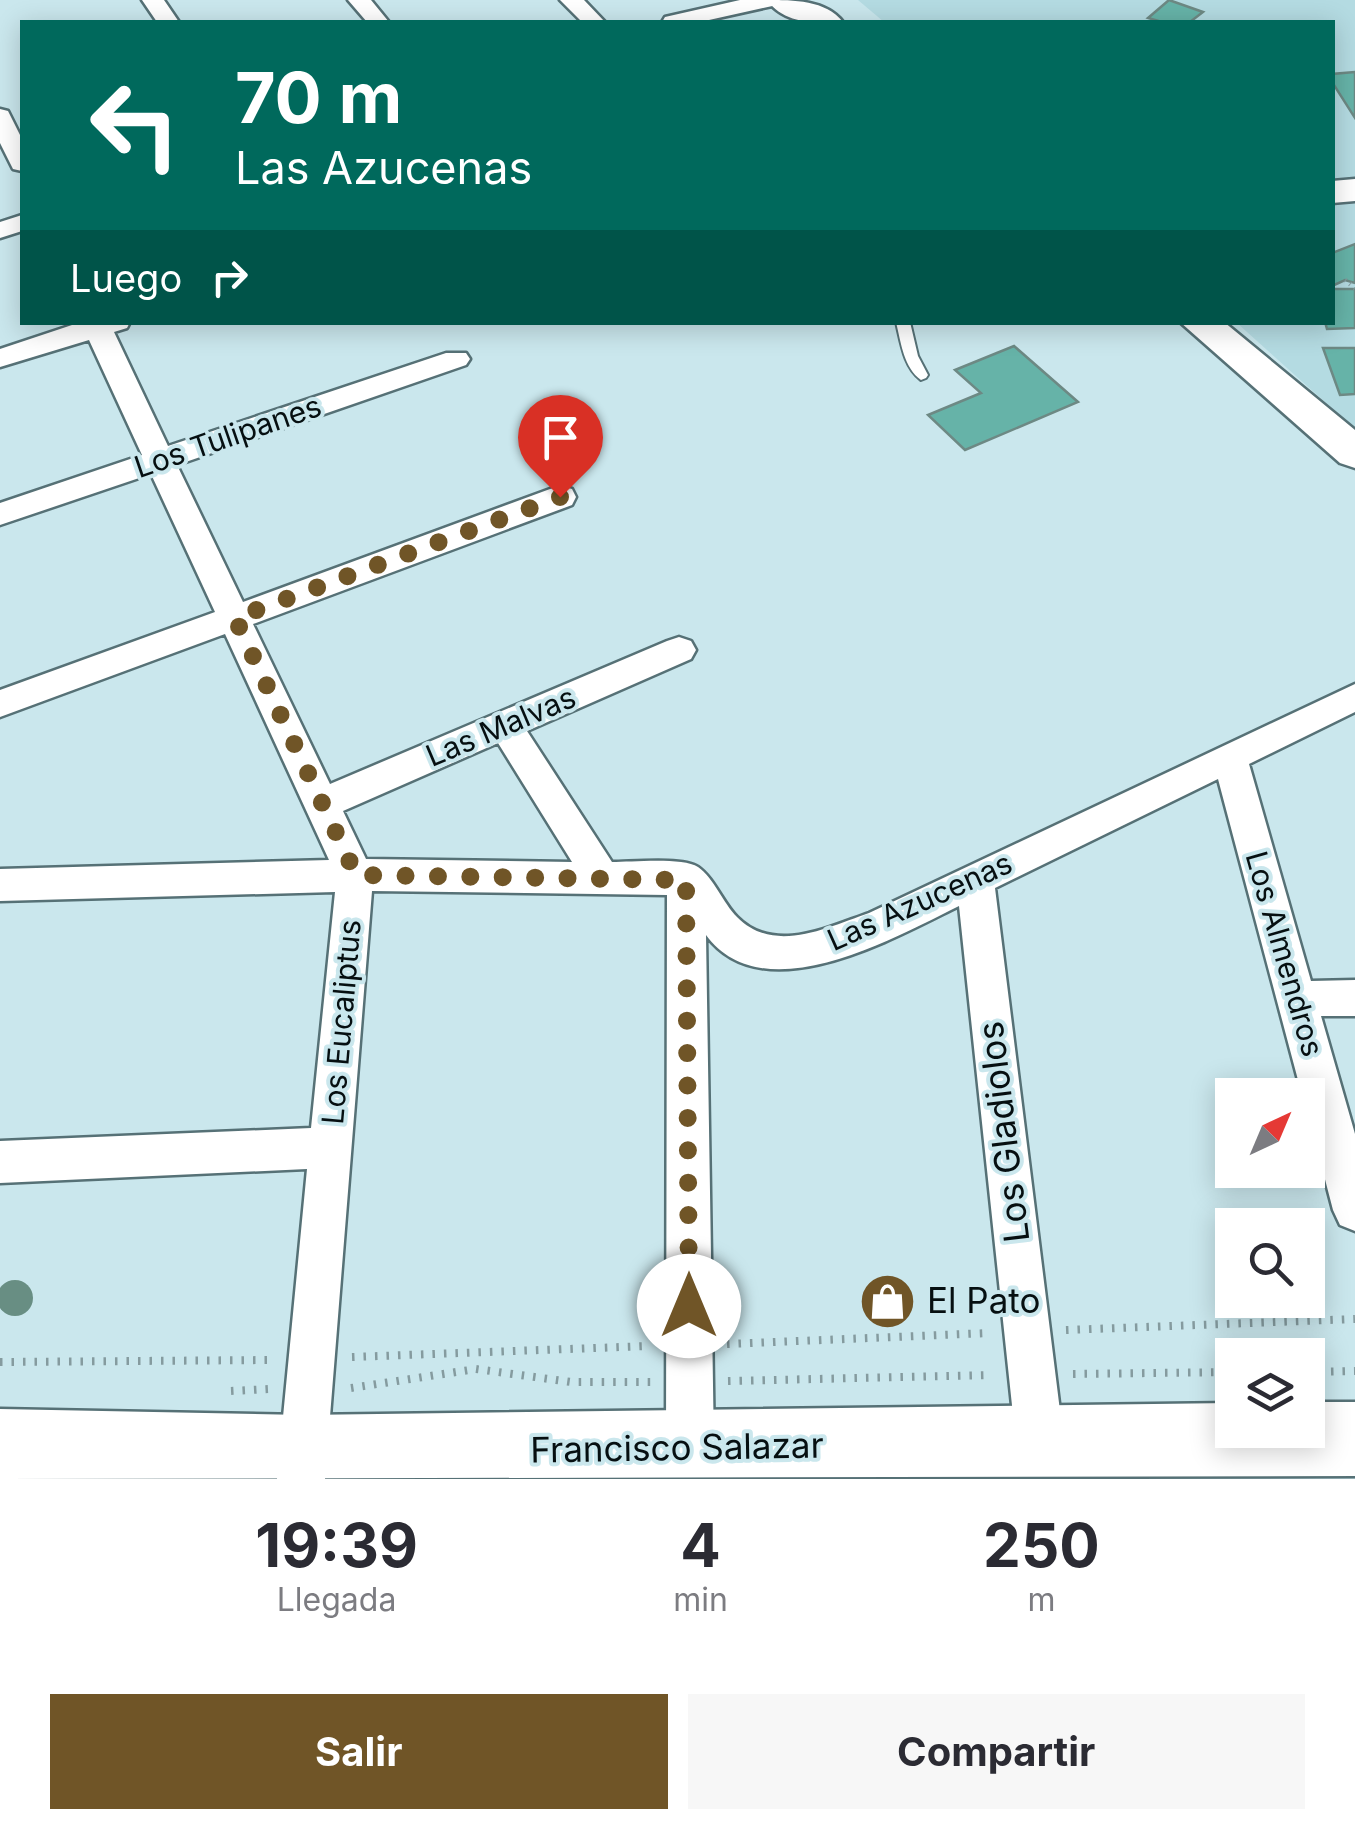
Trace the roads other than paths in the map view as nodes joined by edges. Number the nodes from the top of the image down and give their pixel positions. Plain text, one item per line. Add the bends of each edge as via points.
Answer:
1 (359, 0) edge
2 (571, 0) edge
3 (769, 0) edge
4 (783, 0) edge
5 (828, 0) edge
6 (376, 20) edge
7 (592, 20) edge
8 (681, 20) edge
9 (823, 20) edge
10 (850, 20) edge
11 (1, 121) edge
12 (20, 160) edge
13 (101, 325) edge
14 (104, 325) edge
15 (904, 325) edge
16 (1200, 325) edge
17 (0, 358) edge
18 (456, 359) dead end
19 (922, 376) dead end
20 (1355, 452) edge
21 (160, 460) junction
22 (560, 497) dead end
23 (0, 514) edge
24 (235, 618) junction
25 (679, 650) dead end
26 (1355, 697) edge
27 (0, 704) edge
28 (505, 725) junction
29 (1229, 756) junction
30 (322, 804) junction
31 (356, 875) junction
32 (602, 878) junction
33 (686, 880) junction
34 (975, 882) junction
35 (0, 885) edge
36 (1355, 998) edge
37 (1297, 999) junction
38 (330, 1148) junction
39 (0, 1162) edge
40 (1355, 1210) edge
41 (1036, 1409) junction
42 (690, 1415) junction
43 (305, 1439) edge
44 (1355, 1440) edge
45 (0, 1446) edge

1 - 6 street
2 - 7 street
3 - 8 street
4 - 9 main road
5 - 10 main road
11 - 12 street
13 - 17 street
14 - 21 street, Los Eucaliptus
15 - 19 lane
16 - 20 main road
18 - 21 street, Los Tulipanes
21 - 23 street, Los Tulipanes
21 - 24 street, Los Eucaliptus
22 - 24 street
24 - 27 street
24 - 30 street, Los Eucaliptus
25 - 28 street, Las Malvas
26 - 29 street, Las Azucenas
28 - 30 street, Las Malvas
28 - 32 street
29 - 34 street, Las Azucenas
29 - 37 street, Los Almendros
30 - 31 street, Los Eucaliptus
31 - 32 street
31 - 35 street
31 - 38 street, Los Eucaliptus
32 - 33 street
33 - 34 street, Las Azucenas via 724,931 758,950 797,954 880,926
33 - 42 street
34 - 41 street, Los Gladiolos
36 - 37 street
37 - 40 street, Los Almendros
38 - 39 street
38 - 43 street, Los Eucaliptus
41 - 42 main road, Francisco Salazar
41 - 44 main road, Francisco Salazar
42 - 43 main road, Francisco Salazar
43 - 45 main road, Francisco Salazar

